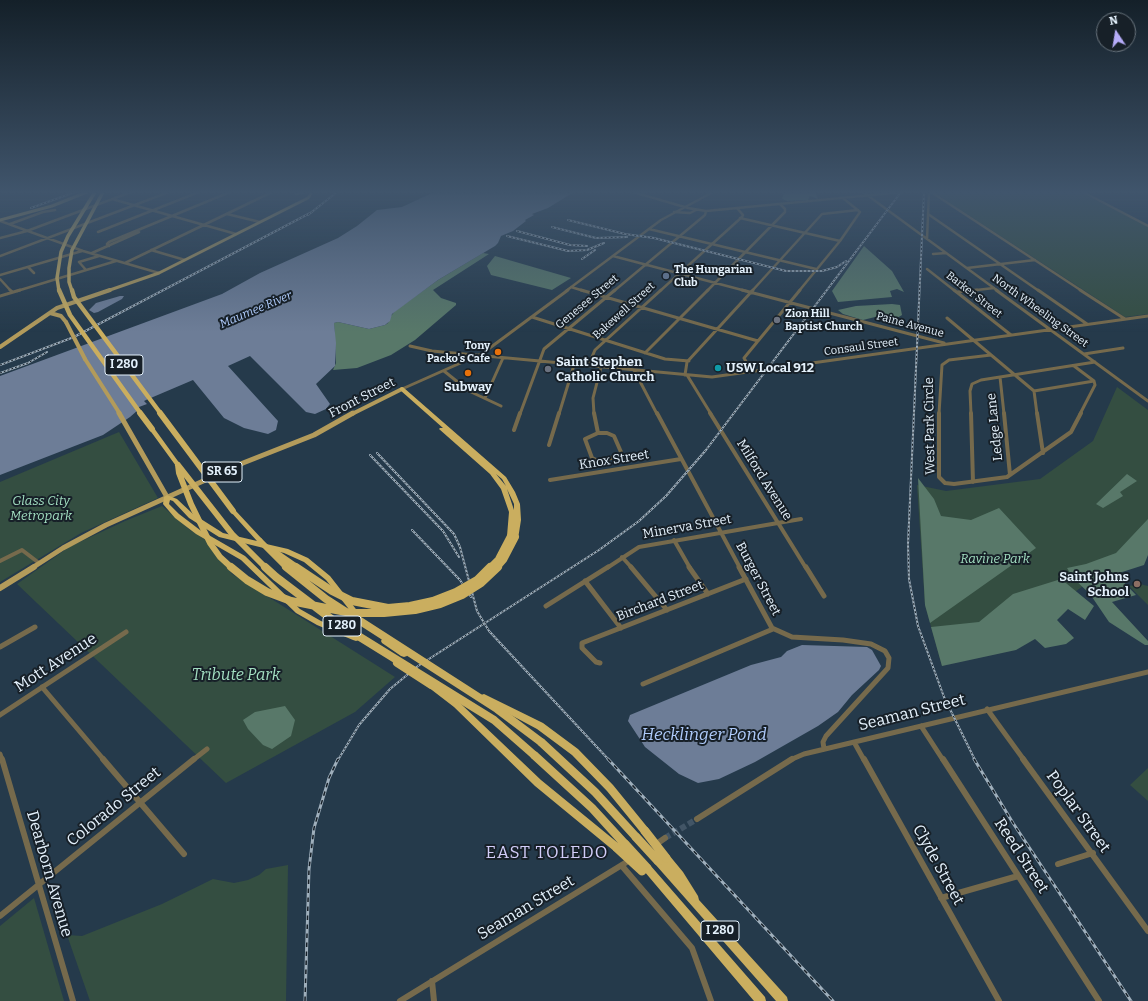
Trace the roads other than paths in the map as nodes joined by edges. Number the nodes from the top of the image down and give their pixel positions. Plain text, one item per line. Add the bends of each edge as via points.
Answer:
1 (49, 239) joint
2 (67, 239) edge
3 (77, 239) edge
4 (117, 239) edge
5 (125, 239) edge
6 (175, 239) edge
7 (227, 239) edge
8 (636, 239) edge
9 (676, 239) edge
10 (690, 239) edge
11 (718, 239) edge
12 (758, 239) edge
13 (800, 239) edge
14 (830, 239) edge
15 (927, 239) edge
16 (964, 239) edge
17 (1002, 239) edge
18 (840, 241) joint
19 (712, 244) junction
20 (110, 246) junction
21 (151, 250) junction
22 (83, 251) junction
23 (745, 252) junction
24 (946, 253) junction
25 (92, 254) junction
26 (933, 254) dead end
27 (0, 256) edge
28 (100, 256) junction
29 (613, 256) junction
30 (116, 260) junction
31 (185, 260) junction
32 (1035, 260) junction
33 (780, 261) junction
34 (124, 263) junction
35 (1001, 264) junction
36 (645, 265) junction
37 (28, 267) junction
38 (966, 268) junction
39 (927, 269) dead end
40 (86, 270) junction
41 (816, 270) junction
42 (34, 273) dead end
43 (159, 273) junction
44 (679, 274) junction
45 (0, 275) edge
46 (0, 279) edge
47 (714, 283) junction
48 (571, 287) junction
49 (994, 288) junction
50 (12, 292) junction
51 (957, 292) junction
52 (751, 293) junction
53 (0, 296) edge
54 (606, 297) junction
55 (789, 303) junction
56 (642, 307) junction
57 (50, 313) junction
58 (1148, 316) edge
59 (532, 317) junction
60 (679, 318) junction
61 (947, 318) dead end
62 (1126, 319) junction
63 (1088, 324) junction
64 (569, 329) junction
65 (718, 329) junction
66 (1050, 329) junction
67 (1011, 335) junction
68 (974, 340) junction
69 (606, 341) junction
70 (758, 341) junction
71 (946, 344) junction
72 (410, 346) dead end
73 (0, 347) edge
74 (1123, 348) dead end
75 (645, 353) junction
76 (463, 354) junction
77 (991, 354) junction
78 (1084, 354) junction
79 (479, 356) junction
80 (503, 358) junction
81 (689, 361) junction
82 (466, 362) junction
83 (539, 362) junction
84 (1095, 362) junction
85 (574, 365) junction
86 (588, 366) junction
87 (1074, 366) junction
88 (601, 367) junction
89 (634, 370) junction
90 (444, 371) junction
91 (752, 372) junction
92 (1016, 374) junction
93 (686, 375) junction
94 (1000, 377) junction
95 (1094, 381) junction
96 (400, 390) junction
97 (1034, 390) junction
98 (485, 398) junction
99 (1148, 401) edge
100 (501, 406) dead end
101 (514, 430) dead end
102 (598, 433) junction
103 (549, 445) dead end
104 (1043, 453) junction
105 (682, 460) junction
106 (178, 465) junction
107 (1010, 475) junction
108 (550, 480) dead end
109 (973, 482) junction
110 (167, 497) junction
111 (801, 519) dead end
112 (778, 522) junction
113 (721, 532) junction
114 (513, 536) junction
115 (674, 540) junction
116 (260, 541) junction
117 (622, 557) junction
118 (0, 561) edge
119 (39, 563) junction
120 (746, 579) junction
121 (585, 581) junction
122 (0, 588) edge
123 (708, 594) junction
124 (824, 596) dead end
125 (546, 606) dead end
126 (667, 610) junction
127 (35, 627) dead end
128 (621, 628) junction
129 (773, 629) junction
130 (126, 632) dead end
131 (0, 647) edge
132 (600, 664) dead end
133 (1148, 672) edge
134 (643, 684) dead end
135 (42, 687) junction
136 (987, 709) junction
137 (0, 715) edge
138 (921, 726) junction
139 (854, 742) junction
140 (207, 749) dead end
141 (824, 749) junction
142 (0, 754) edge
143 (2, 771) edge
144 (140, 803) junction
145 (697, 819) tunnel mouth
146 (665, 838) tunnel mouth
147 (621, 846) junction
148 (1093, 853) junction
149 (184, 854) dead end
150 (662, 860) junction
151 (1058, 864) dead end
152 (622, 866) junction
153 (1018, 876) junction
154 (39, 885) junction
155 (942, 898) junction
156 (0, 916) edge
157 (1148, 930) edge
158 (742, 955) junction
159 (432, 981) junction
160 (73, 1001) edge
161 (400, 1001) edge
162 (434, 1001) edge
163 (711, 1001) edge
164 (761, 1001) edge
165 (783, 1001) edge
166 (787, 1001) edge
167 (999, 1001) edge
168 (1099, 1001) edge

1 - 22 street
1 - 27 street
2 - 106 highway, I 280, bridge via 58,262 57,278 64,304
3 - 116 highway, I 280, bridge via 70,258 70,282 74,297 233,511
4 - 20 street via 107,244
5 - 20 street
6 - 21 street
7 - 31 main road
8 - 29 street, Front Street
9 - 36 street, Genesee Street
10 - 19 street
11 - 19 street, Bakewell Street
12 - 23 street
13 - 33 street
14 - 18 street
15 - 24 street, North Wheeling Street
16 - 35 street
17 - 32 street
18 - 41 street
19 - 23 street
19 - 44 street, Bakewell Street
20 - 25 street
21 - 31 street
21 - 34 street
22 - 25 street
22 - 37 street
23 - 33 street
23 - 47 street
24 - 26 street
24 - 38 street, North Wheeling Street
25 - 28 street
28 - 30 street
28 - 40 street via 79,262
29 - 36 street, Paine Avenue
29 - 48 street, Front Street
30 - 34 street
30 - 40 street
31 - 43 main road
32 - 35 street
32 - 62 street
33 - 41 street
33 - 52 street
34 - 43 street
35 - 38 street
35 - 63 street
36 - 44 street, Paine Avenue
36 - 54 street, Genesee Street
37 - 42 street
37 - 45 street
38 - 49 street, North Wheeling Street
39 - 51 street, Barker Street
40 - 50 street
41 - 55 street
43 - 57 main road via 71,302
44 - 47 street, Paine Avenue
44 - 56 street, Bakewell Street
46 - 50 street
47 - 52 street, Paine Avenue
47 - 60 street
48 - 54 street
48 - 59 street, Front Street
49 - 51 street
49 - 66 street, North Wheeling Street
50 - 53 street
51 - 67 street, Barker Street
52 - 55 street, Paine Avenue
52 - 65 street
54 - 56 street
54 - 64 street, Genesee Street
55 - 70 street
55 - 71 street, Paine Avenue
56 - 60 street
56 - 69 street, Bakewell Street
57 - 73 main road
57 - 110 main road, bridge via 61,316 66,322 81,353 121,416
58 - 62 street, Consaul Street
59 - 64 street
59 - 79 street, Front Street
60 - 65 street
60 - 75 street
61 - 68 street
62 - 63 street, Consaul Street
63 - 66 street, Consaul Street
64 - 69 street
64 - 83 street, Genesee Street via 544,350
65 - 70 street
65 - 81 street
66 - 67 street, Consaul Street
66 - 78 street, North Wheeling Street
67 - 68 street, Consaul Street
68 - 71 street, Consaul Street
68 - 77 street
69 - 75 street
69 - 86 street, Bakewell Street via 592,353
70 - 91 street via 744,360
71 - 91 street, Consaul Street
72 - 76 street, Consaul Street
74 - 78 street
75 - 81 street via 665,359
76 - 79 street, Consaul Street
76 - 82 street
77 - 92 street
77 - 109 street, West Park Circle via 950,360 942,365 940,372 939,477 942,482 949,484
78 - 84 street, North Wheeling Street
79 - 80 street, Consaul Street
79 - 82 street, Front Street
80 - 83 street, Consaul Street
80 - 98 street
81 - 93 street
82 - 90 street, Front Street
83 - 85 street, Consaul Street
83 - 101 street, Genesee Street
84 - 87 street
84 - 99 street, North Wheeling Street
85 - 86 street, Consaul Street
85 - 103 street
86 - 88 street, Consaul Street
87 - 92 street
87 - 95 street
88 - 89 street, Consaul Street
88 - 102 street via 592,398
89 - 93 street, Consaul Street
89 - 105 street, Burger Street
90 - 96 street, Front Street
90 - 98 street via 469,391
91 - 93 street, Consaul Street via 712,377
92 - 94 street
92 - 97 street
93 - 112 street, Milford Avenue
94 - 107 street, Ledge Lane
94 - 109 street via 977,381 971,385
95 - 97 street
95 - 104 street via 1094,389 1071,432
96 - 110 main road, Front Street / SR 65 via 314,435 249,460
96 - 114 highway via 504,478 516,504 518,520
97 - 104 street
98 - 100 street
102 - 102 street via 585,439 592,458 598,461 620,456 621,452 614,436 608,432
104 - 107 street
105 - 108 street, Knox Street
105 - 113 street, Burger Street
106 - 114 highway, bridge via 191,504 210,543 220,557 266,592 291,601 351,613 415,610 440,604 462,595 486,579 504,560
106 - 147 highway, I 280, bridge via 232,534 276,577 334,621 494,720 592,808
107 - 109 street
110 - 119 main road, Front Street via 96,530
110 - 147 highway, bridge via 166,504 177,516 198,532 243,558 298,611 315,621 362,640 431,685 457,705 546,790
110 - 150 highway, bridge via 175,500 187,513 221,535 286,551 311,563 328,578 368,629 404,654 531,721 562,742 601,777 645,832
111 - 112 street, Minerva Street
112 - 113 street, Minerva Street
112 - 124 street, Milford Avenue
113 - 115 street, Minerva Street
113 - 120 street, Burger Street
114 - 116 highway, bridge via 488,571 472,583 433,601 388,608 352,601 332,591
115 - 117 street, Minerva Street via 639,547
115 - 123 street via 680,554
116 - 150 highway, I 280, bridge via 294,575 326,599 497,708 541,742
117 - 121 street, Minerva Street
117 - 126 street
118 - 119 street via 22,550
119 - 122 main road, Front Street
120 - 123 street, Birchard Street
120 - 129 street, Burger Street
121 - 125 street, Minerva Street
121 - 128 street
123 - 126 street, Birchard Street
126 - 128 street, Birchard Street
127 - 131 street
128 - 132 street, Birchard Street via 582,642 582,648
129 - 134 street
129 - 141 street, Burger Street via 792,637 871,644 885,651 889,658 888,668 826,736
130 - 135 street, Mott Avenue
133 - 136 street, Seaman Street
135 - 137 street, Mott Avenue
135 - 144 street
136 - 138 street, Seaman Street
136 - 148 street, Poplar Street
138 - 139 street, Seaman Street
138 - 153 street, Reed Street
139 - 141 street, Seaman Street
139 - 155 street, Clyde Street
140 - 144 street, Colorado Street
141 - 145 street, Seaman Street via 792,759
142 - 143 street, Dearborn Avenue
143 - 154 street, Dearborn Avenue
144 - 149 street
144 - 154 street, Colorado Street
146 - 152 street, Seaman Street
147 - 164 highway, I 280, bridge via 647,870
148 - 151 street
148 - 157 street, Poplar Street
150 - 158 highway, I 280 via 703,912
152 - 159 street, Seaman Street
152 - 163 street via 692,948
153 - 155 street
153 - 168 street, Reed Street
154 - 156 street, Colorado Street
154 - 160 street, Dearborn Avenue
155 - 167 street, Clyde Street
158 - 165 highway, I 280
158 - 166 highway
159 - 161 street, Seaman Street
159 - 162 street

